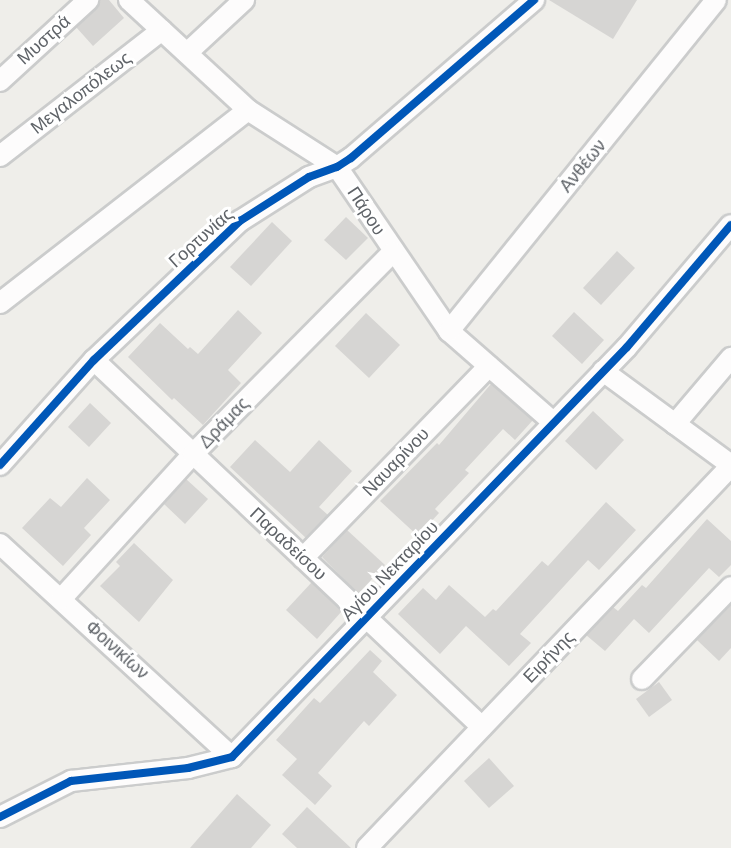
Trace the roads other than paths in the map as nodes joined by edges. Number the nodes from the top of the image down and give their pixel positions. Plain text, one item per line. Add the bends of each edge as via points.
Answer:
1 (88, 0) edge
2 (129, 0) edge
3 (244, 0) edge
4 (716, 0) edge
5 (521, 4) edge
6 (162, 30) junction
7 (187, 53) junction
8 (0, 81) edge
9 (248, 110) junction
10 (0, 156) edge
11 (337, 167) junction
12 (731, 225) edge
13 (393, 252) junction
14 (0, 303) edge
15 (449, 331) junction
16 (731, 358) edge
17 (94, 360) junction
18 (489, 366) junction
19 (603, 372) junction
20 (553, 422) junction
21 (675, 424) junction
22 (194, 454) junction
23 (0, 465) edge
24 (731, 466) edge
25 (0, 544) edge
26 (303, 558) junction
27 (731, 587) edge
28 (61, 599) junction
29 (367, 618) junction
30 (642, 679) dead end
31 (482, 727) junction
32 (232, 757) junction
33 (0, 817) edge
34 (367, 848) edge

1 - 8 street, Μυστρά
2 - 6 street, Πάρου
3 - 7 street
4 - 15 street, Ανθέων
5 - 11 street, Γορτυνίας
6 - 7 street, Πάρου
6 - 10 street, Μεγαλοπόλεως
7 - 9 street, Πάρου
9 - 11 street, Πάρου
9 - 14 street
11 - 13 street, Πάρου
11 - 17 street, Γορτυνίας via 309,177 240,221
12 - 19 street, Αγίου Νεκταρίου
13 - 15 street, Πάρου
13 - 22 street, Δράμας
15 - 18 street, Πάρου
16 - 21 street
17 - 22 street, Παραδείσου
17 - 23 street, Γορτυνίας
18 - 20 street, Πάρου
18 - 26 street, Ναυαρίνου
19 - 20 street, Αγίου Νεκταρίου
19 - 21 street
20 - 29 street, Αγίου Νεκταρίου
21 - 24 street
22 - 26 street, Παραδείσου
22 - 28 street, Δράμας
24 - 31 street, Ειρήνης
25 - 28 street, Φοινικίων
26 - 29 street, Παραδείσου
27 - 30 street
28 - 32 street, Φοινικίων
29 - 31 street, Παραδείσου
29 - 32 street, Αγίου Νεκταρίου
31 - 34 street, Ειρήνης
32 - 33 street via 188,768 71,781

